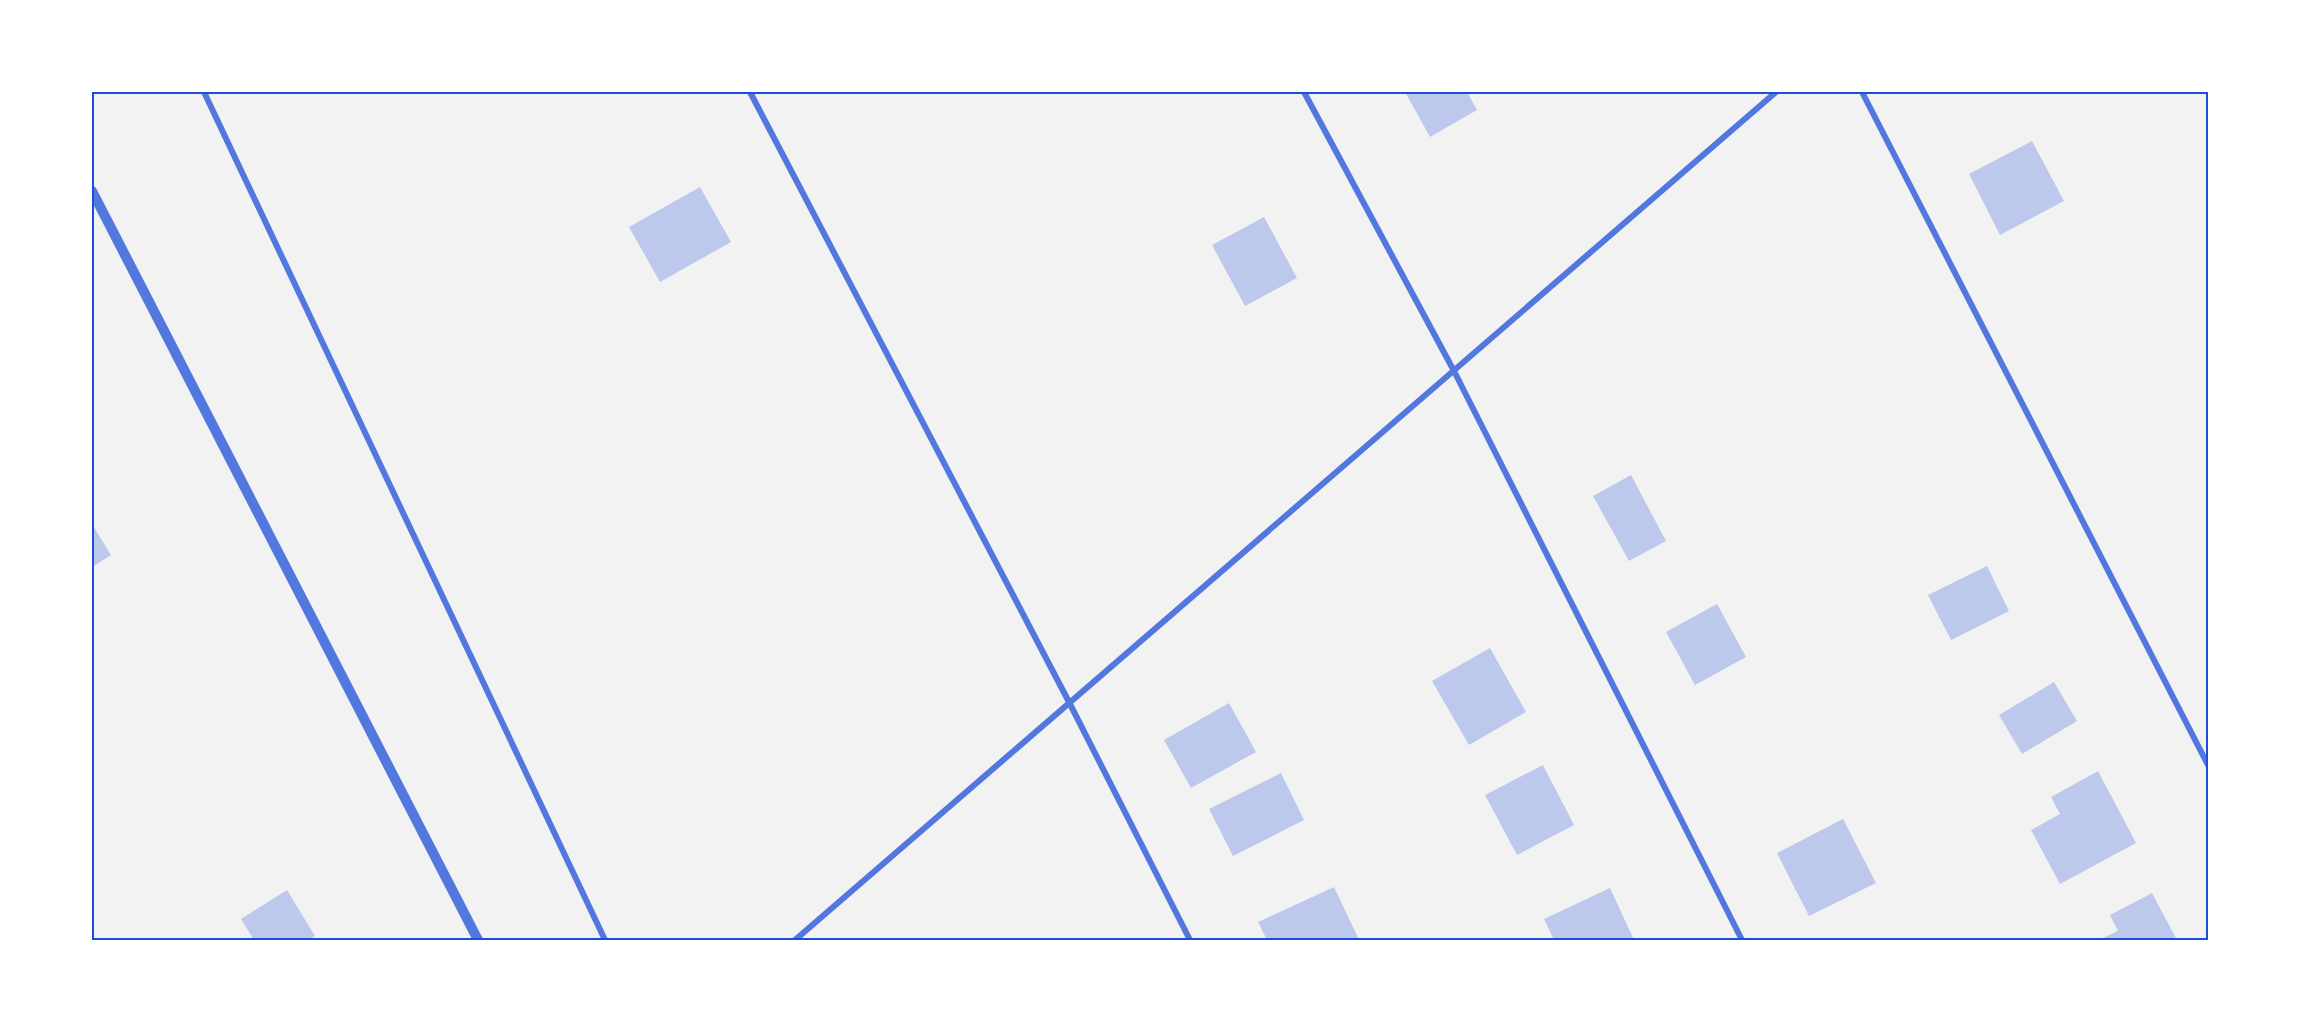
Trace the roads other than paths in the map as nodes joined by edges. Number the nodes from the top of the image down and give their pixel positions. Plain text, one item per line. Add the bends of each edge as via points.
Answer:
1 (204, 92) edge
2 (750, 92) edge
3 (1304, 92) edge
4 (1776, 92) edge
5 (1862, 92) edge
6 (92, 191) edge
7 (1454, 371) junction
8 (1070, 704) junction
9 (2208, 765) edge
10 (478, 940) edge
11 (605, 940) edge
12 (795, 940) edge
13 (1190, 940) edge
14 (1742, 940) edge

1 - 11 street
2 - 8 street
3 - 7 street
4 - 7 street
5 - 9 street
6 - 10 street
7 - 8 street
7 - 14 street
8 - 12 street
8 - 13 street

